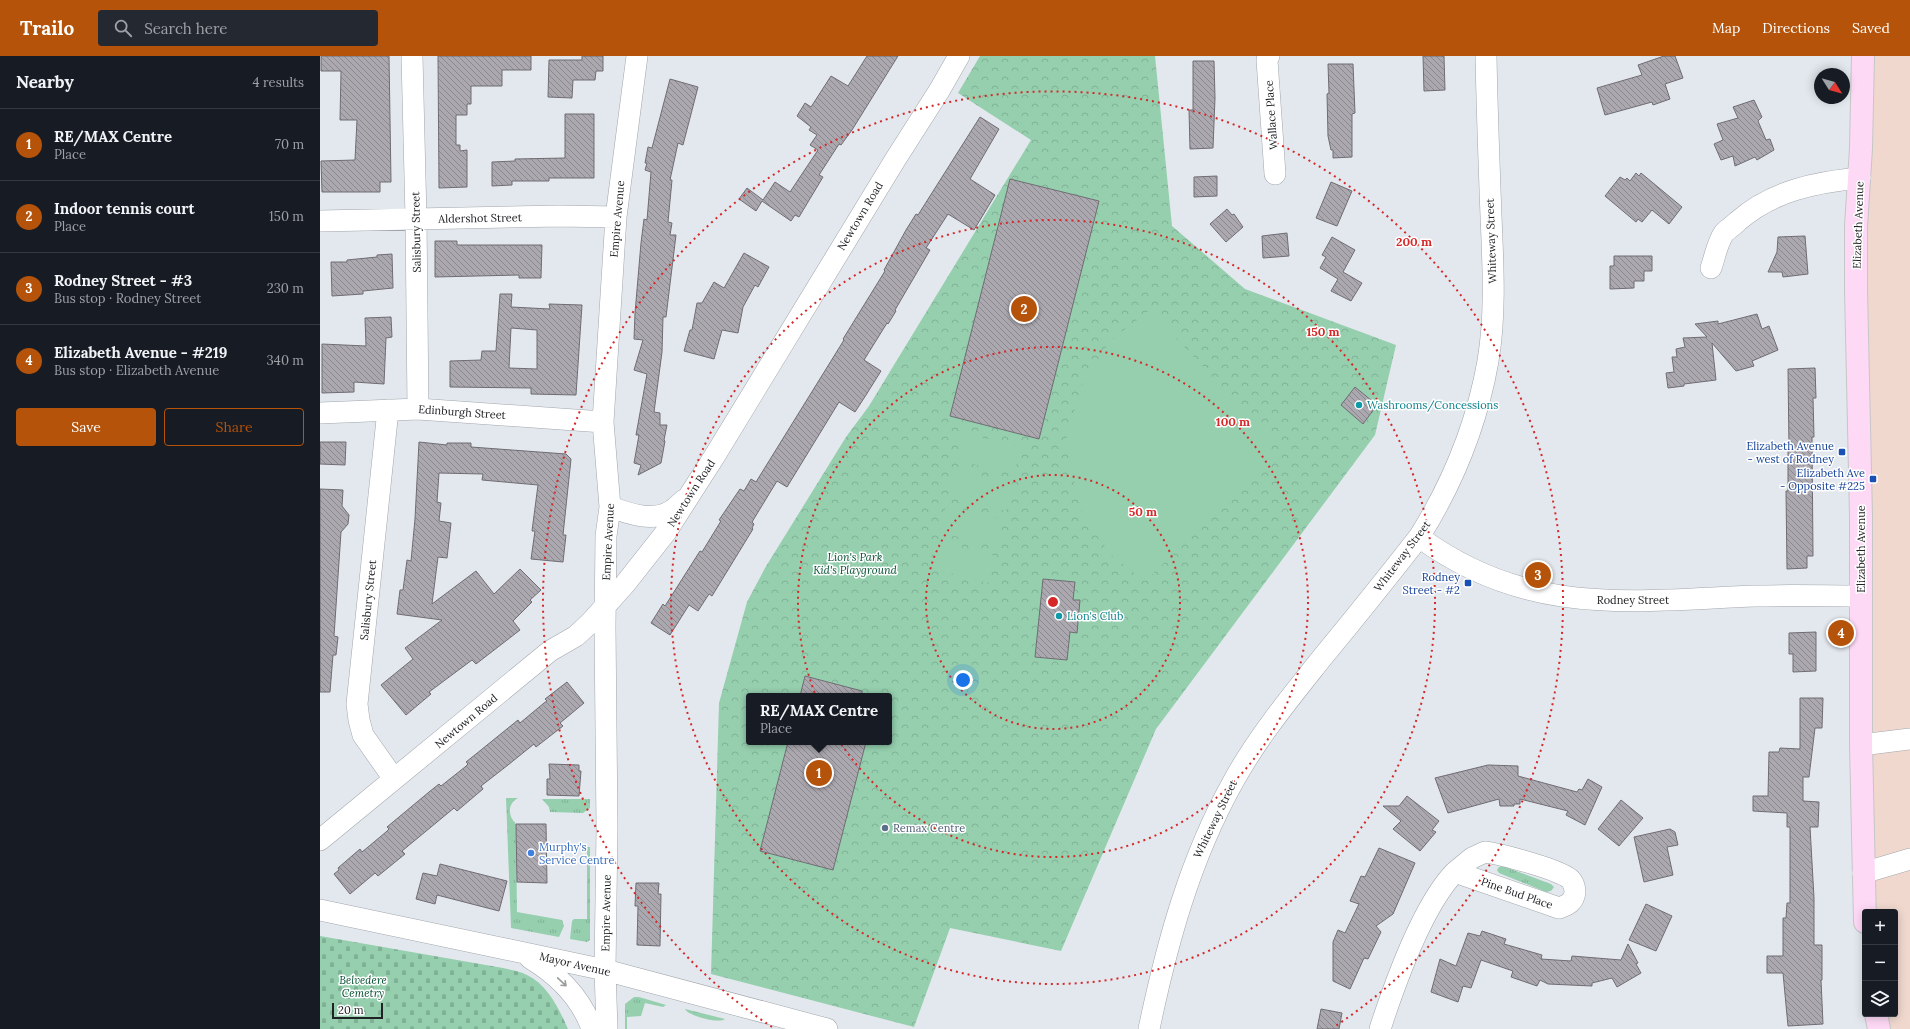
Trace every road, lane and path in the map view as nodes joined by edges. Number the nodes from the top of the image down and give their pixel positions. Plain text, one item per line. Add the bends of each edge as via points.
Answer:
1 (412, 56) edge
2 (637, 56) edge
3 (959, 56) edge
4 (1269, 56) edge
5 (1486, 56) edge
6 (1863, 56) edge
7 (1275, 174) dead end
8 (1860, 178) junction
9 (416, 218) junction
10 (616, 218) junction
11 (320, 221) edge
12 (1711, 268) dead end
13 (418, 409) junction
14 (388, 410) junction
15 (320, 414) edge
16 (603, 422) junction
17 (689, 496) junction
18 (610, 507) junction
19 (1419, 537) junction
20 (1861, 596) junction
21 (606, 605) junction
22 (1910, 739) edge
23 (1861, 745) junction
24 (394, 779) junction
25 (320, 840) edge
26 (1910, 859) edge
27 (1455, 872) junction
28 (1863, 873) junction
29 (1864, 909) edge
30 (320, 910) edge
31 (519, 952) junction
32 (605, 970) junction
33 (1877, 1017) edge
34 (592, 1029) edge
35 (607, 1029) edge
36 (827, 1029) edge
37 (1149, 1029) edge
38 (1380, 1029) edge
39 (1879, 1029) edge

1 - 9 street, Salisbury Street
2 - 10 street, Empire Avenue
3 - 17 street, Newtown Road
4 - 7 street, Wallace Place via 1267,60
5 - 19 street, Whiteway Street via 1493,310 1488,360 1477,406 1459,460
6 - 8 main road, Elizabeth Avenue
8 - 12 street via 1821,182 1770,199 1746,214 1724,233
8 - 20 main road, Elizabeth Avenue via 1856,226 1856,289
9 - 10 street, Aldershot Street
9 - 11 street, Aldershot Street
9 - 13 street, Salisbury Street
10 - 16 street, Empire Avenue
13 - 14 street, Edinburgh Street
13 - 16 street, Edinburgh Street
14 - 15 street, Edinburgh Street
14 - 24 street, Salisbury Street via 357,704 363,735
16 - 18 street, Empire Avenue
17 - 18 street via 669,512 656,516 645,516
17 - 21 street, Newtown Road via 666,532
18 - 21 street, Empire Avenue via 606,536
19 - 20 street, Rodney Street via 1452,558 1496,579 1567,598 1609,602 1757,596
19 - 37 street, Whiteway Street via 1287,701 1233,781 1209,829 1183,896 1168,942
20 - 23 main road, Elizabeth Avenue
21 - 24 street, Newtown Road via 576,636 550,651
21 - 32 street, Empire Avenue
22 - 23 street
23 - 28 main road, Elizabeth Avenue
24 - 25 street, Newtown Road
26 - 28 street
27 - 27 street, Pine Bud Place via 1559,908 1574,898 1575,887 1571,879 1501,854 1485,852 1472,858
27 - 38 street, Pine Bud Place via 1446,882 1419,931 1393,989
28 - 29 main road, Elizabeth Avenue
30 - 31 street, Mayor Avenue
31 - 32 street, Mayor Avenue
31 -> 34 street via 547,968 569,988 578,999
32 - 35 street, Empire Avenue
32 - 36 street, Mayor Avenue
33 - 39 main road

